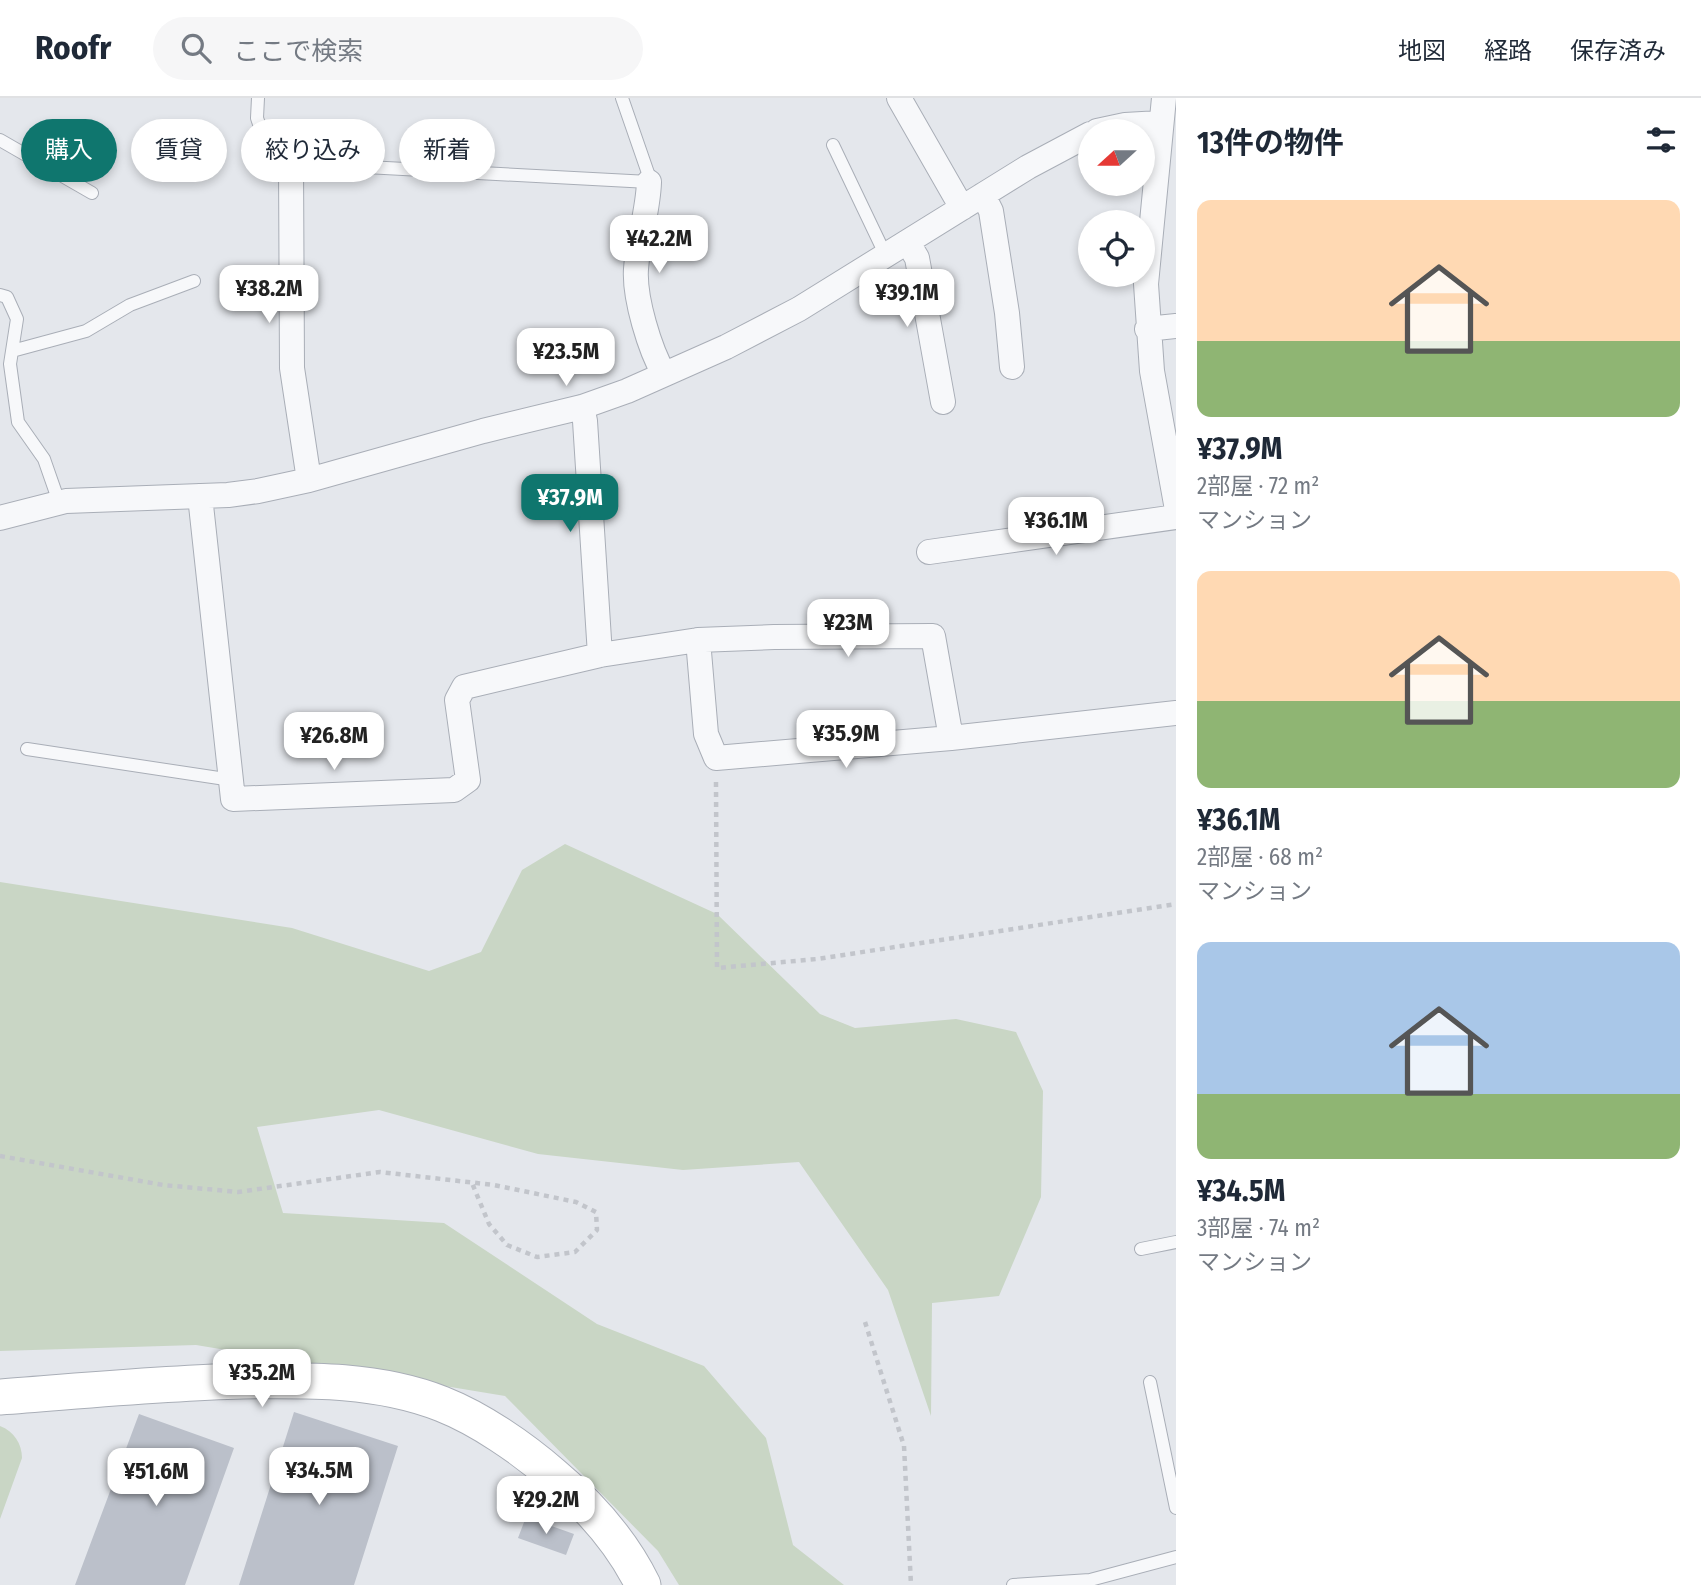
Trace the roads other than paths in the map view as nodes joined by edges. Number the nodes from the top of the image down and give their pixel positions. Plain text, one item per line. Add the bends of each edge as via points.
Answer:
1 (258, 98) edge
2 (622, 98) edge
3 (898, 98) edge
4 (1164, 98) edge
5 (257, 119) edge
6 (1155, 123) edge
7 (1160, 123) junction
8 (0, 140) edge
9 (1078, 140) edge
10 (833, 145) dead end
11 (385, 168) edge
12 (291, 182) edge
13 (649, 182) junction
14 (92, 193) dead end
15 (973, 201) junction
16 (908, 243) junction
17 (886, 256) junction
18 (194, 281) dead end
19 (0, 295) edge
20 (1176, 326) edge
21 (1147, 329) junction
22 (12, 351) junction
23 (1012, 367) dead end
24 (0, 369) edge
25 (664, 374) junction
26 (12, 376) junction
27 (943, 402) dead end
28 (582, 407) junction
29 (309, 480) junction
30 (200, 496) junction
31 (59, 502) junction
32 (1176, 505) edge
33 (1176, 517) edge
34 (0, 518) edge
35 (929, 552) dead end
36 (698, 640) junction
37 (600, 655) junction
38 (1176, 713) edge
39 (951, 738) junction
40 (27, 749) dead end
41 (232, 780) junction
42 (1176, 1242) edge
43 (1140, 1249) dead end
44 (1150, 1382) dead end
45 (0, 1398) edge
46 (1176, 1508) edge
47 (1176, 1557) edge
48 (643, 1585) edge
49 (1013, 1585) edge

1 - 5 lane
2 - 13 lane
3 - 15 street
4 - 7 street
6 - 7 street
7 - 21 street via 1146,284
8 - 14 lane
9 - 15 street
10 - 17 lane
11 - 13 lane
12 - 29 street via 292,368
13 - 25 street via 636,271 645,321
15 - 16 street
15 - 23 street via 991,211
16 - 17 street
16 - 27 street via 917,258
17 - 25 street via 799,309
18 - 22 lane via 130,305 86,331
19 - 22 lane via 7,297 17,319
20 - 21 street
21 - 32 street
22 - 26 lane
24 - 26 lane
25 - 28 street
26 - 31 lane via 18,422 44,458
28 - 29 street
28 - 37 street
29 - 30 street
30 - 31 street
30 - 41 street
31 - 34 street
33 - 35 street
36 - 37 street
36 - 39 street via 933,636
36 - 39 street via 706,734 716,758
37 - 41 street via 464,687 457,700 468,780 454,790 233,799
38 - 39 street
40 - 41 lane
42 - 43 lane
44 - 46 lane
45 - 48 street via 279,1380 345,1383 412,1395 469,1418 546,1469 599,1519
47 - 49 lane via 1090,1580

